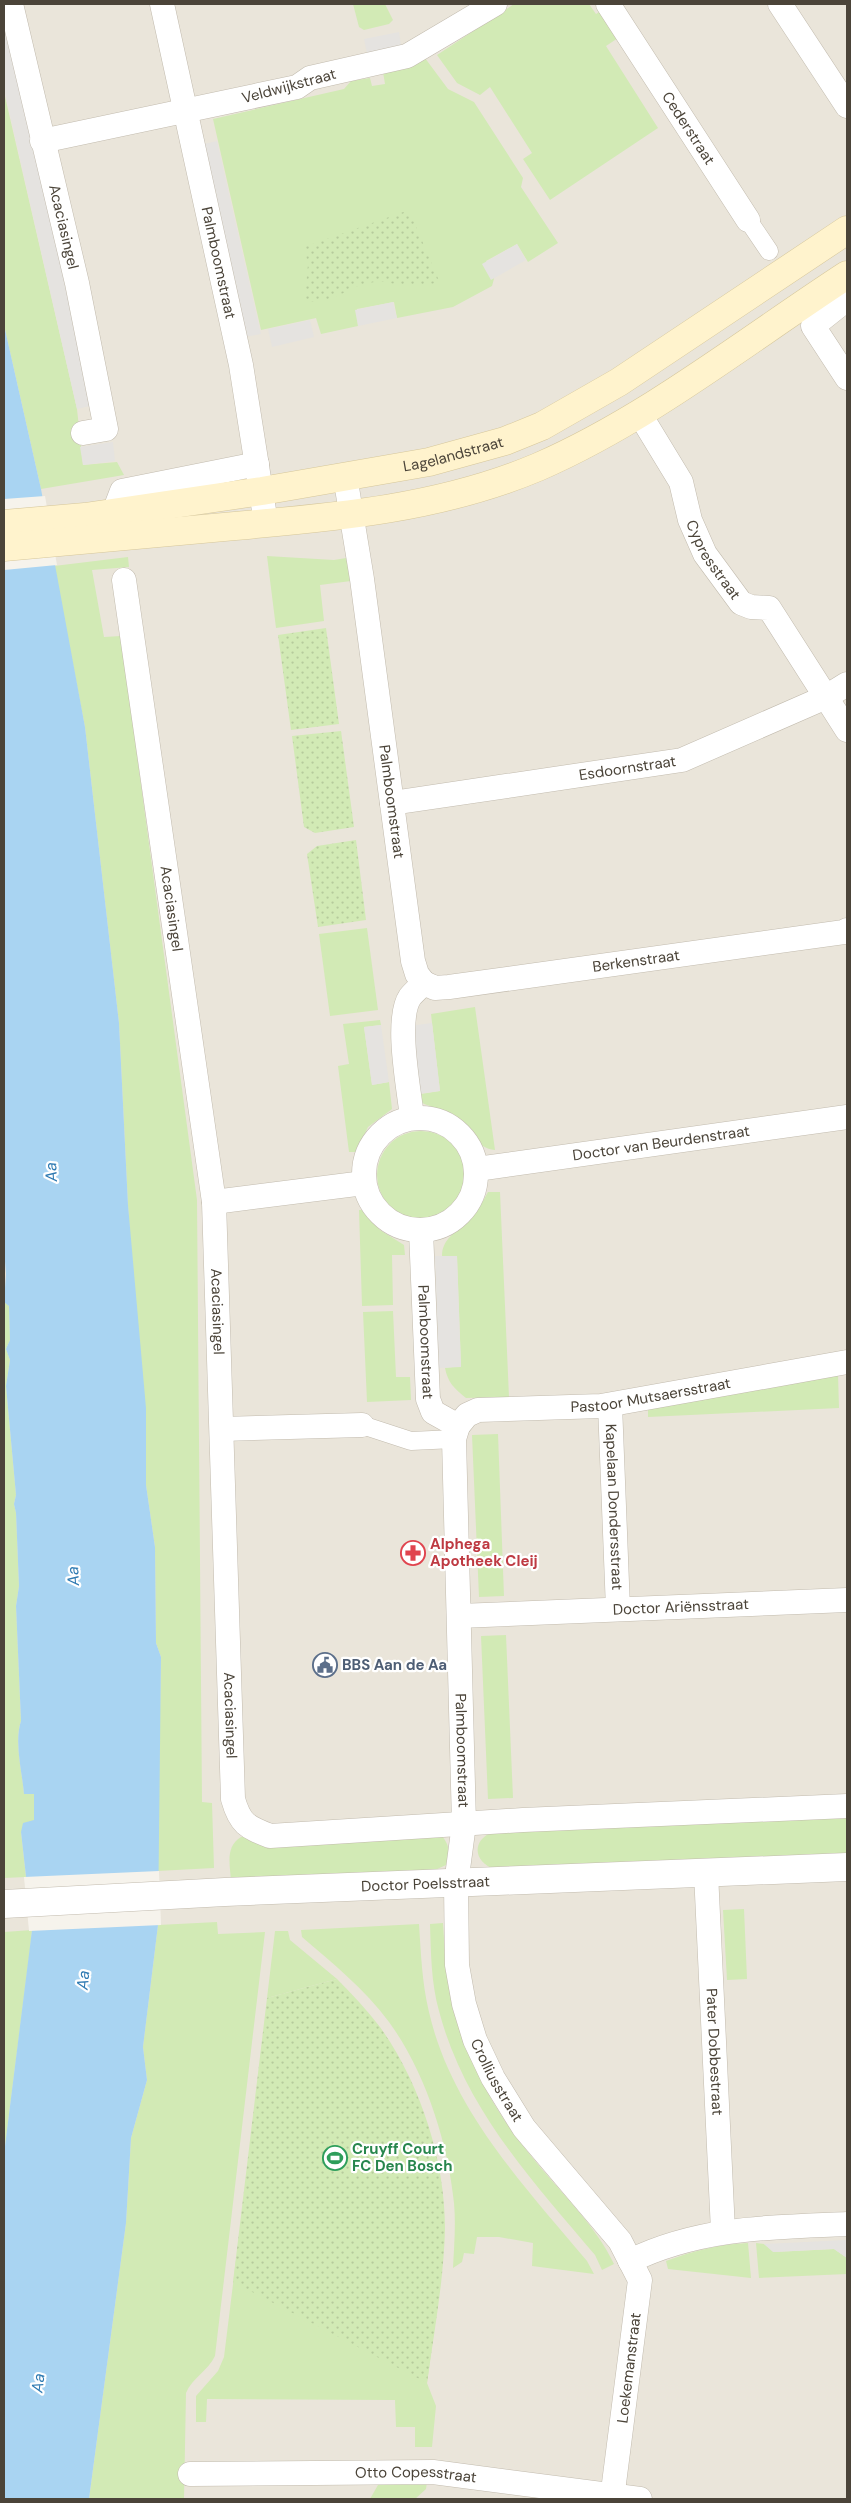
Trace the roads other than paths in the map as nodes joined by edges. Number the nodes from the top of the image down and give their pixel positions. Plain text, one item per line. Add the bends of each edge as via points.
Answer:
1 (11, 4) edge
2 (162, 4) edge
3 (495, 4) edge
4 (608, 4) edge
5 (780, 4) edge
6 (847, 106) edge
7 (185, 110) junction
8 (42, 141) junction
9 (748, 220) joint
10 (847, 230) edge
11 (769, 251) dead end
12 (847, 275) edge
13 (847, 299) edge
14 (847, 378) edge
15 (639, 413) junction
16 (83, 433) dead end
17 (258, 464) junction
18 (345, 476) junction
19 (262, 490) junction
20 (118, 502) junction
21 (350, 515) junction
22 (266, 523) junction
23 (4, 524) edge
24 (87, 528) junction
25 (4, 547) edge
26 (124, 580) dead end
27 (847, 684) edge
28 (826, 697) junction
29 (847, 730) edge
30 (392, 803) junction
31 (847, 930) edge
32 (424, 983) junction
33 (412, 1117) junction
34 (847, 1117) edge
35 (477, 1169) junction
36 (364, 1183) junction
37 (214, 1202) junction
38 (421, 1231) junction
39 (847, 1362) edge
40 (610, 1405) junction
41 (362, 1425) joint
42 (222, 1429) junction
43 (456, 1432) junction
44 (847, 1600) edge
45 (618, 1609) junction
46 (458, 1616) junction
47 (847, 1806) edge
48 (464, 1824) junction
49 (847, 1867) edge
50 (706, 1873) junction
51 (456, 1884) junction
52 (4, 1904) edge
53 (847, 2224) edge
54 (723, 2231) junction
55 (625, 2251) junction
56 (190, 2474) dead end
57 (612, 2498) edge
58 (640, 2499) edge

1 - 8 street, Acaciasingel
2 - 7 street, Palmboomstraat
3 - 7 street, Veldwijkstraat via 407,56 310,78 297,87
4 - 9 street, Cederstraat
5 - 6 street
7 - 8 street, Veldwijkstraat
7 - 17 street, Palmboomstraat via 241,365
8 - 16 street, Acaciasingel via 106,429
9 - 11 street, Cederstraat
10 - 18 main road, Lagelandstraat via 619,382 542,426 477,451
12 - 15 main road, Lagelandstraat
13 - 14 street via 813,326
15 - 21 main road, Lagelandstraat via 554,459 486,486 439,500
15 - 28 street, Cypresstraat via 681,482 690,520 705,554 740,603 770,608
17 - 19 street, Palmboomstraat
17 - 20 street, Lagelandstraat
18 - 19 main road, Lagelandstraat
18 - 21 street, Palmboomstraat
19 - 20 main road, Lagelandstraat
19 - 22 street, Palmboomstraat
20 - 24 main road, Lagelandstraat
21 - 22 main road, Lagelandstraat
21 - 30 street, Palmboomstraat via 362,579
22 - 24 main road, Lagelandstraat
23 - 24 main road, Lagelandstraat
24 - 25 main road, Lagelandstraat
26 - 37 street, Acaciasingel
27 - 28 street, Esdoornstraat
28 - 29 street, Cypresstraat
28 - 30 street, Esdoornstraat via 682,760
30 - 32 street, Palmboomstraat via 413,961
31 - 32 street, Berkenstraat via 449,987 435,988
32 - 33 street via 410,997 404,1020
33 - 35 street via 435,1118 456,1129 470,1147
33 - 36 street via 394,1122 369,1148 364,1165
34 - 35 street, Doctor van Beurdenstraat
35 - 38 street via 475,1188 462,1211 439,1227
36 - 37 street
36 - 38 street via 370,1202 384,1218 401,1227
37 - 42 street, Acaciasingel
38 - 43 street, Palmboomstraat via 428,1399 433,1412
39 - 40 street, Pastoor Mutsaersstraat
40 - 43 street, Pastoor Mutsaersstraat via 478,1410 467,1415
40 - 45 street, Kapelaan Dondersstraat
41 - 42 street
41 - 43 street via 411,1441
42 - 48 street, Acaciasingel via 233,1799 238,1814 248,1828 270,1836
43 - 46 street, Palmboomstraat
44 - 45 street, Doctor Ariënsstraat
45 - 46 street, Doctor Ariënsstraat
46 - 48 street, Palmboomstraat
47 - 48 street
48 - 51 street, Palmboomstraat
49 - 50 street, Doctor Poelsstraat
50 - 51 street, Doctor Poelsstraat
50 - 54 street, Pater Dobbestraat
51 - 52 street, Doctor Poelsstraat
51 - 55 street, Crolliusstraat via 457,1966 475,2040 493,2078 524,2128
53 - 54 street
54 - 55 street via 654,2249
55 - 57 street, Loekemanstraat via 640,2280
56 - 57 street, Otto Copesstraat via 433,2472
57 - 58 street, Otto Copesstraat

